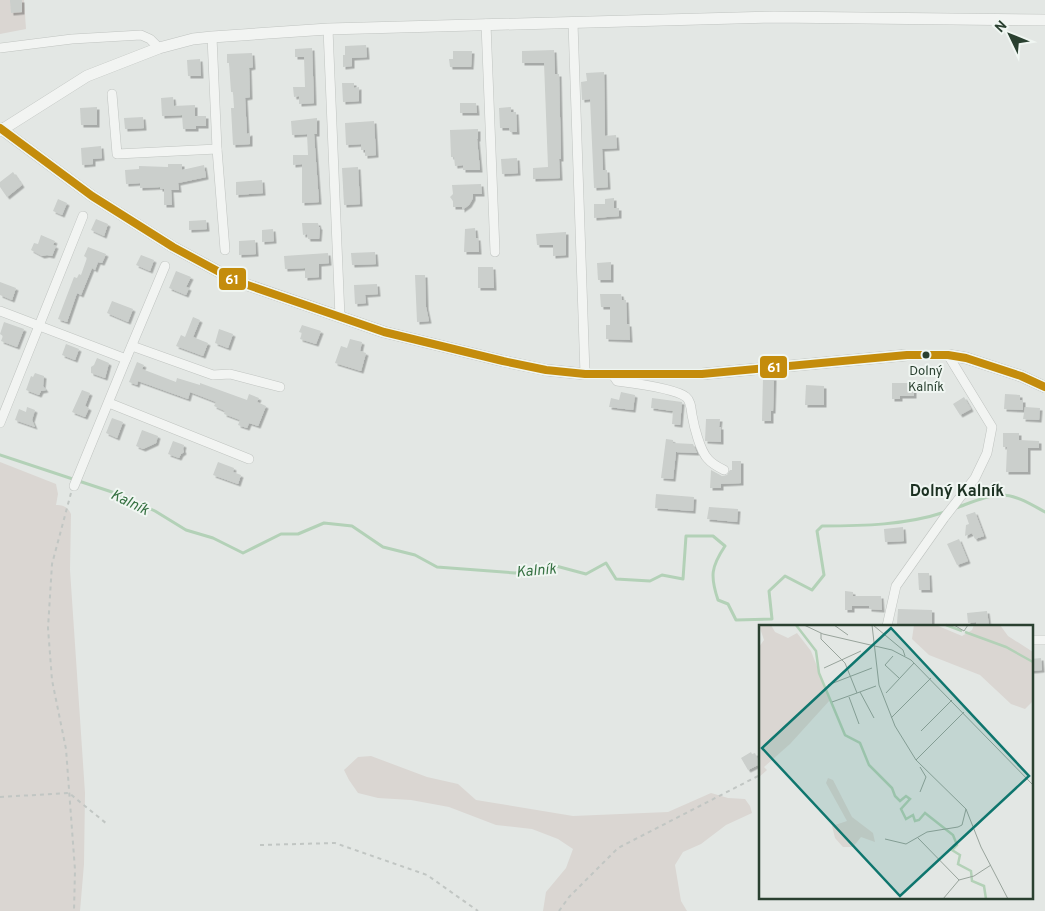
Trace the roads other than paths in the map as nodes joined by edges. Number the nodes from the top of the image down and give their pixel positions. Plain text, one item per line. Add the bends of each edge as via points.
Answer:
1 (1045, 20) edge
2 (573, 23) junction
3 (486, 24) junction
4 (328, 29) junction
5 (212, 37) junction
6 (0, 48) edge
7 (159, 48) junction
8 (112, 94) dead end
9 (1, 130) edge
10 (217, 149) junction
11 (83, 216) dead end
12 (225, 250) dead end
13 (495, 252) dead end
14 (165, 266) dead end
15 (0, 311) edge
16 (340, 317) junction
17 (39, 325) junction
18 (132, 346) junction
19 (948, 355) junction
20 (126, 360) junction
21 (585, 374) junction
22 (613, 375) junction
23 (280, 387) dead end
24 (1045, 387) edge
25 (109, 403) junction
26 (0, 423) edge
27 (249, 459) dead end
28 (724, 470) dead end
29 (74, 486) road end
30 (887, 625) edge
31 (1032, 640) edge
32 (1045, 640) edge

1 - 2 street via 774,17
2 - 3 street
2 - 21 street
3 - 4 street
3 - 13 street
4 - 5 street
4 - 16 street
5 - 7 street
5 - 10 street
6 - 7 street via 72,38 141,34
7 - 9 street via 87,76
8 - 10 street via 117,154
9 - 16 street via 92,196 173,248 236,281
10 - 12 street
11 - 17 street
14 - 18 street
15 - 17 street
16 - 21 street via 384,332 503,361
17 - 20 street
17 - 26 street
18 - 20 street
18 - 23 street via 213,375 230,374
19 - 22 street via 907,355 702,374
19 - 24 street via 1021,376
19 - 30 street via 992,427 987,453 975,478 896,586
20 - 25 street
21 - 22 street
22 - 28 street via 617,381 686,396 706,457
25 - 27 street
25 - 29 street
31 - 32 street

